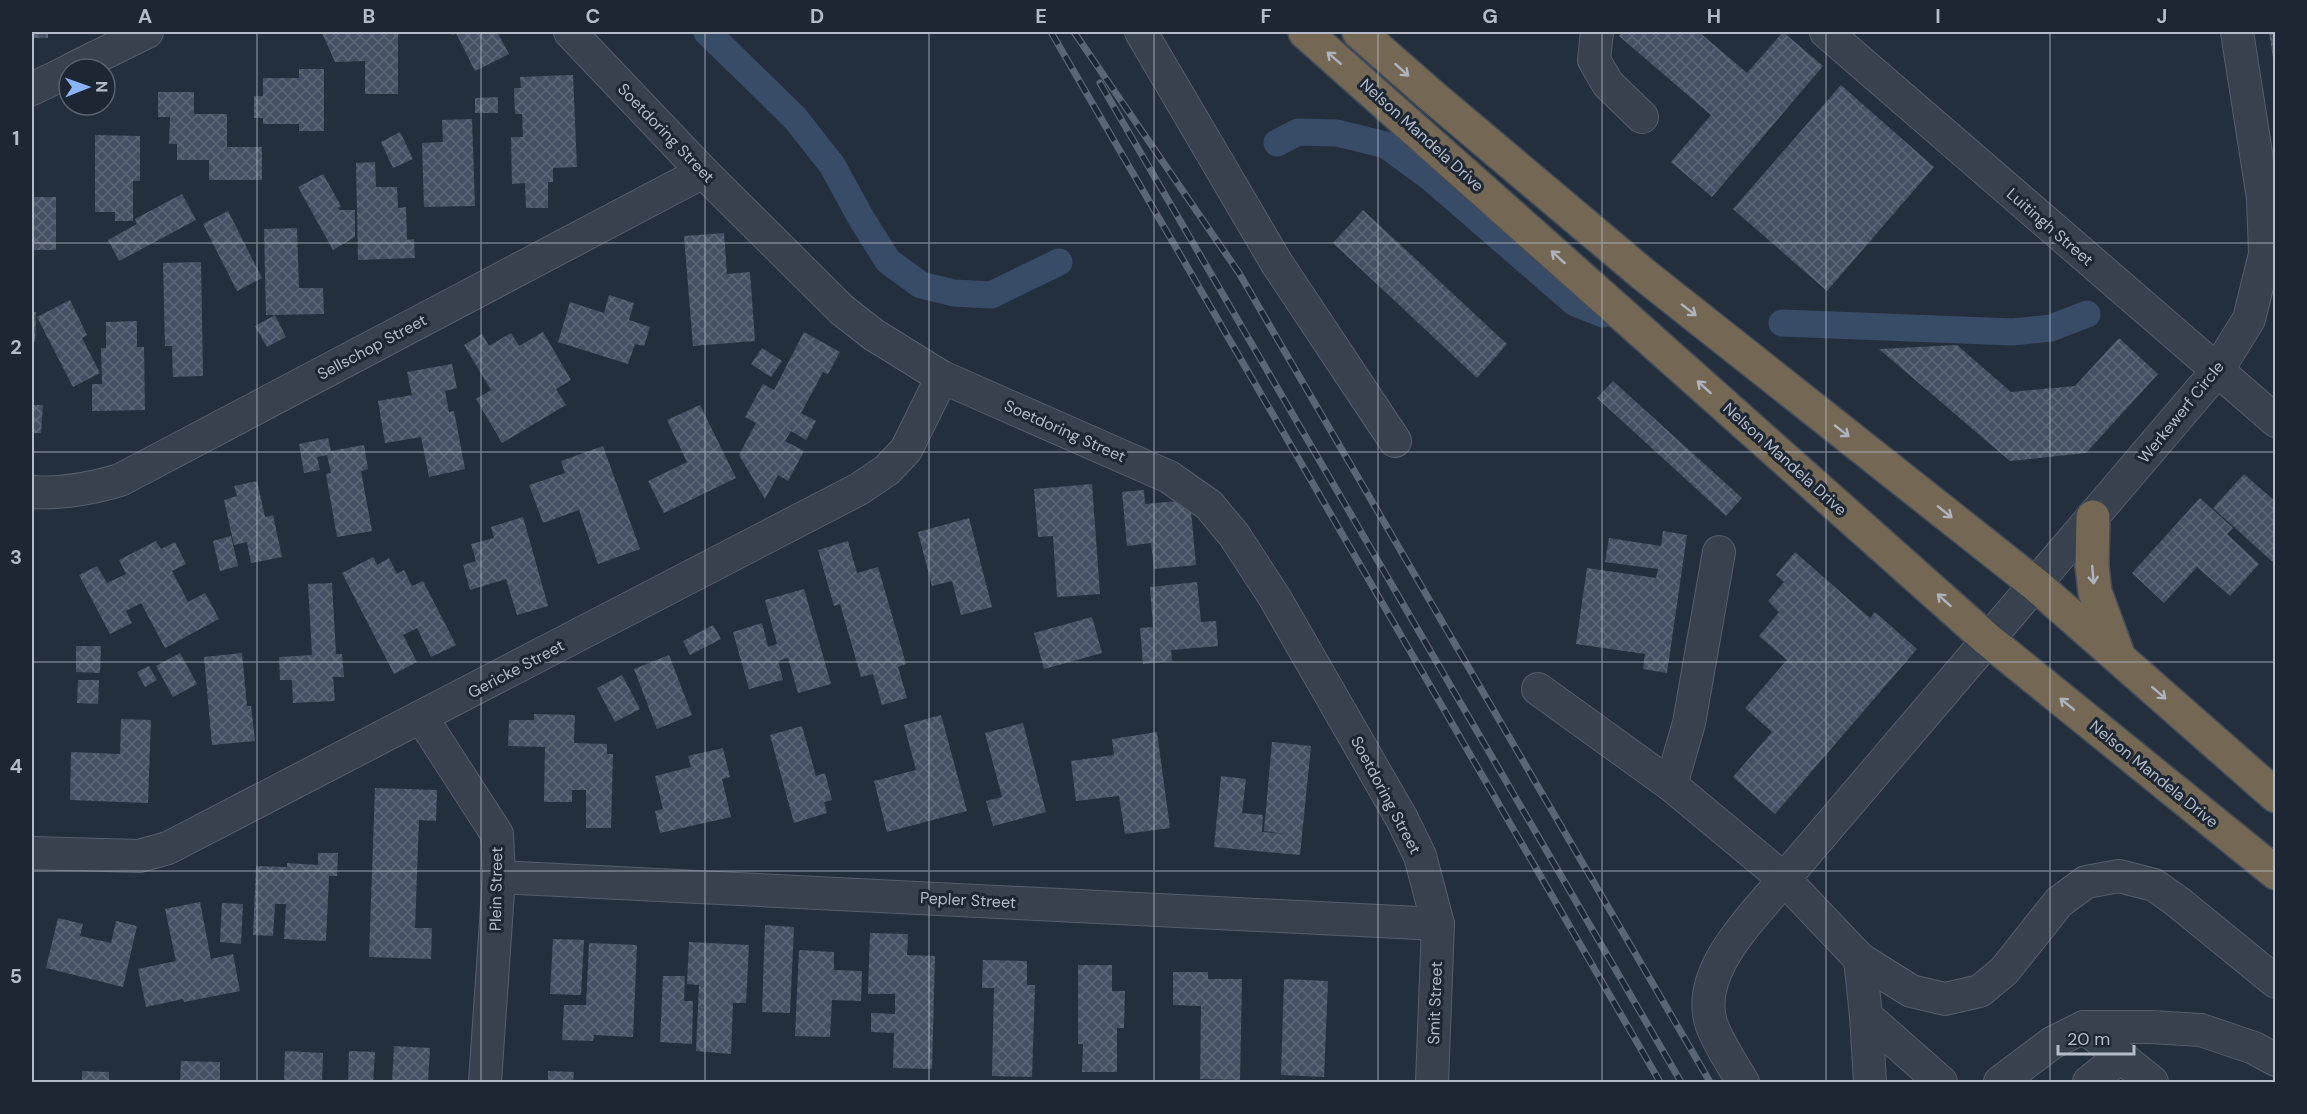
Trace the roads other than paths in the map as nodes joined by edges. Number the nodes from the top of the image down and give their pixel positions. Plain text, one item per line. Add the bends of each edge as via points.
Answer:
1 (147, 32) edge
2 (570, 32) edge
3 (1141, 32) edge
4 (1305, 32) edge
5 (1359, 32) edge
6 (1597, 32) edge
7 (1826, 32) edge
8 (2237, 32) edge
9 (96, 57) edge
10 (57, 76) edge
11 (32, 89) edge
12 (1642, 117) dead end
13 (703, 172) junction
14 (2217, 371) junction
15 (942, 377) junction
16 (2276, 421) edge
17 (1395, 441) dead end
18 (32, 492) edge
19 (2094, 517) junction
20 (1719, 552) dead end
21 (2036, 585) junction
22 (1988, 639) junction
23 (2120, 658) junction
24 (1538, 689) dead end
25 (422, 718) junction
26 (1671, 785) junction
27 (2276, 796) edge
28 (32, 853) edge
29 (2276, 873) edge
30 (499, 877) junction
31 (1784, 879) junction
32 (1438, 924) junction
33 (1860, 958) junction
34 (2276, 982) edge
35 (1866, 1016) junction
36 (2084, 1027) junction
37 (2120, 1057) junction
38 (2276, 1060) edge
39 (485, 1083) edge
40 (1432, 1083) edge
41 (1743, 1083) edge
42 (1870, 1083) edge
43 (1941, 1083) edge
44 (2000, 1083) edge
45 (2089, 1083) edge
46 (2152, 1083) edge

1 - 9 street
2 - 13 street, Soetdoring Street
3 - 17 street via 1276,262
22 -> 4 highway, Nelson Mandela Drive
5 -> 21 highway via 1643,274
6 - 12 street via 1594,60 1608,84
7 - 14 street, Luitingh Street
8 - 14 street, Werkewerf Circle via 2263,198 2265,254 2250,319
10 - 11 street
13 - 15 street, Soetdoring Street via 842,310 874,336
13 - 18 street, Sellschop Street via 120,480 87,490
14 - 16 street, Luitingh Street
14 - 19 street, Werkewerf Circle
15 - 25 street, Gericke Street via 906,450 887,470 858,489
15 - 32 street, Soetdoring Street via 1169,477 1209,505 1234,535 1275,598 1402,819 1420,856
19 - 21 street, Werkewerf Circle
19 -> 23 highway via 2095,592
20 - 26 street via 1689,723
21 - 22 street, Werkewerf Circle
21 - 23 highway
29 -> 22 highway, Nelson Mandela Drive
22 - 31 street, Werkewerf Circle
23 -> 27 highway
24 - 26 street
25 - 28 street, Gericke Street via 168,848 139,856
25 - 30 street, Plein Street via 497,834
26 - 31 street
30 - 32 street, Pepler Street
30 - 39 street, Plein Street
31 - 33 street
31 - 41 street, Werkewerf Circle via 1718,964 1708,992 1712,1024
32 - 40 street, Smit Street
33 - 34 street via 1911,991 1945,999 1980,991 2004,971 2059,902 2086,882 2119,876 2154,885
33 - 35 street
35 - 42 street
35 - 43 street
36 - 37 street
36 - 38 street via 2201,1030
36 - 44 street via 2052,1043
37 - 45 street
37 - 46 street

